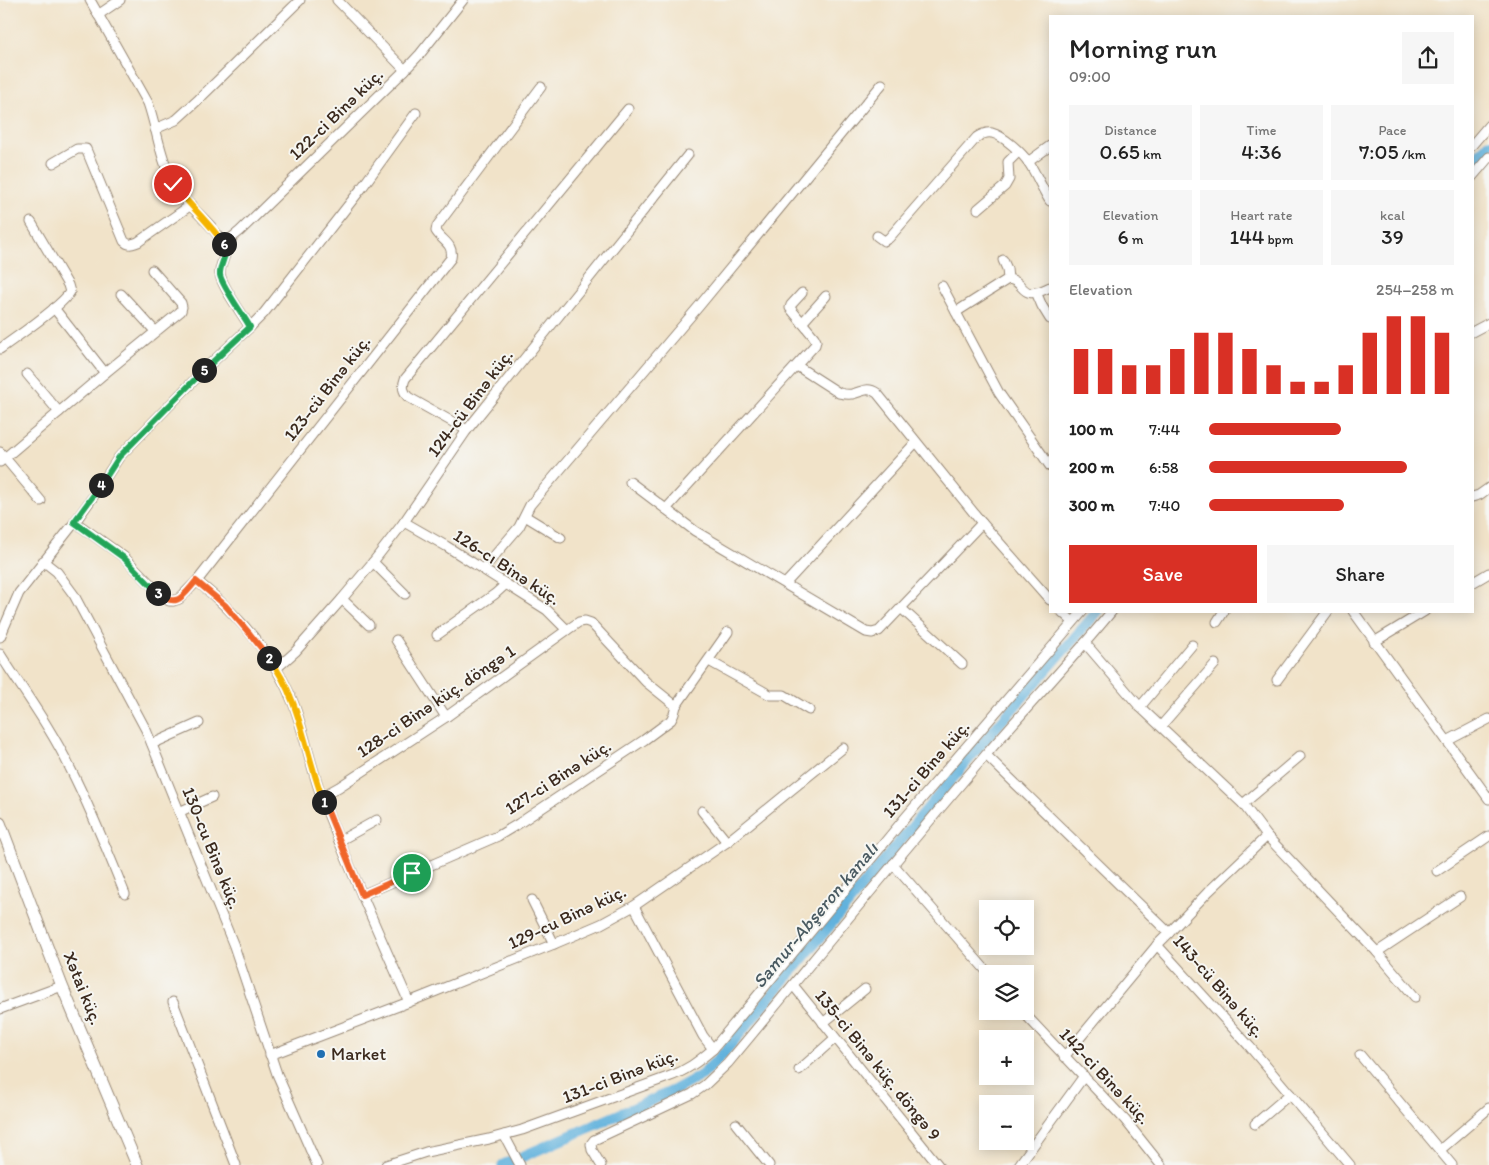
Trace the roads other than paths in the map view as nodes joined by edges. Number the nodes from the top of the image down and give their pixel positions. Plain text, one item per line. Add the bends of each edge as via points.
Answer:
1 (90, 0) edge
2 (120, 0) edge
3 (300, 0) edge
4 (337, 0) edge
5 (463, 0) edge
6 (98, 15) junction
7 (405, 70) junction
8 (882, 84) dead end
9 (541, 87) dead end
10 (628, 109) dead end
11 (416, 113) dead end
12 (1489, 125) edge
13 (156, 130) junction
14 (1474, 143) edge
15 (1049, 147) edge
16 (1018, 152) junction
17 (688, 156) dead end
18 (1489, 157) edge
19 (1028, 162) junction
20 (53, 163) dead end
21 (1474, 175) edge
22 (1049, 199) edge
23 (191, 205) junction
24 (978, 208) dead end
25 (31, 222) dead end
26 (877, 236) dead end
27 (224, 244) junction
28 (1003, 260) dead end
29 (152, 270) dead end
30 (1008, 279) junction
31 (942, 286) dead end
32 (1049, 287) edge
33 (1036, 292) junction
34 (802, 293) dead end
35 (121, 294) dead end
36 (826, 296) dead end
37 (54, 308) junction
38 (956, 312) junction
39 (1049, 317) edge
40 (802, 323) junction
41 (1489, 323) edge
42 (250, 327) junction
43 (155, 331) junction
44 (1474, 331) edge
45 (0, 349) edge
46 (797, 366) junction
47 (105, 373) junction
48 (27, 374) dead end
49 (59, 412) junction
50 (467, 430) junction
51 (916, 442) junction
52 (2, 457) edge
53 (1049, 465) edge
54 (630, 482) dead end
55 (1489, 488) edge
56 (1474, 496) edge
57 (41, 501) dead end
58 (666, 509) junction
59 (525, 516) junction
60 (74, 522) junction
61 (404, 522) junction
62 (982, 523) junction
63 (561, 538) dead end
64 (44, 561) junction
65 (373, 562) junction
66 (483, 569) junction
67 (1489, 573) edge
68 (196, 581) junction
69 (1474, 582) edge
70 (506, 584) junction
71 (785, 584) junction
72 (405, 594) dead end
73 (342, 599) junction
74 (1049, 599) edge
75 (902, 609) junction
76 (1063, 613) edge
77 (1081, 613) edge
78 (1110, 613) edge
79 (1223, 613) edge
80 (1327, 613) edge
81 (1353, 613) edge
82 (1422, 613) edge
83 (1073, 622) junction
84 (1217, 622) dead end
85 (369, 625) dead end
86 (567, 630) junction
87 (728, 632) dead end
88 (437, 634) dead end
89 (0, 637) edge
90 (396, 640) dead end
91 (1374, 642) junction
92 (1085, 643) junction
93 (1192, 645) dead end
94 (0, 654) edge
95 (709, 661) junction
96 (962, 664) dead end
97 (1215, 664) dead end
98 (277, 668) junction
99 (1277, 680) dead end
100 (676, 706) junction
101 (1140, 707) junction
102 (809, 710) dead end
103 (446, 717) junction
104 (1489, 719) edge
105 (199, 723) dead end
106 (1161, 726) junction
107 (1447, 741) junction
108 (152, 744) junction
109 (843, 748) dead end
110 (986, 755) junction
111 (1300, 756) dead end
112 (1485, 785) edge
113 (212, 797) dead end
114 (321, 797) junction
115 (1489, 798) edge
116 (1243, 804) junction
117 (702, 811) dead end
118 (179, 812) junction
119 (377, 820) dead end
120 (0, 823) edge
121 (1267, 836) junction
122 (1489, 836) edge
123 (339, 841) junction
124 (727, 842) junction
125 (892, 864) junction
126 (1437, 871) dead end
127 (126, 894) dead end
128 (362, 895) junction
129 (1460, 897) dead end
130 (532, 900) dead end
131 (634, 906) junction
132 (1169, 933) junction
133 (554, 944) junction
134 (1158, 945) junction
135 (1377, 952) junction
136 (980, 965) edge
137 (793, 985) junction
138 (62, 986) junction
139 (865, 989) dead end
140 (1415, 997) dead end
141 (173, 1002) dead end
142 (409, 1002) junction
143 (0, 1009) edge
144 (1030, 1020) edge
145 (823, 1023) junction
146 (835, 1038) junction
147 (713, 1049) junction
148 (270, 1055) junction
149 (1360, 1055) dead end
150 (1064, 1057) junction
151 (799, 1070) dead end
152 (1084, 1076) junction
153 (1290, 1094) junction
154 (1489, 1108) edge
155 (736, 1124) dead end
156 (1255, 1124) dead end
157 (504, 1135) junction
158 (1440, 1150) junction
159 (137, 1165) edge
160 (236, 1165) edge
161 (317, 1165) edge
162 (386, 1165) edge
163 (520, 1165) edge
164 (602, 1165) edge
165 (769, 1165) edge
166 (938, 1165) edge
167 (1019, 1165) edge
168 (1161, 1165) edge
169 (1350, 1165) edge
170 (1452, 1165) edge

1 - 6 street
2 - 6 street
3 - 13 street via 188,109
4 - 7 street
5 - 7 street, 122-ci Binə küç.
6 - 13 street via 148,103
7 - 27 street, 122-ci Binə küç.
8 - 59 street via 530,505
9 - 68 street, 123-cü Binə küç. via 438,226 436,231 450,246 451,258
10 - 50 street via 405,379 404,392 408,397
11 - 42 street via 361,189
12 - 14 street
13 - 23 street via 173,184
15 - 19 street
16 - 19 street
16 - 24 street via 1008,162 1006,186
16 - 26 street via 993,133 982,134 889,238 884,241
17 - 50 street, 124-cü Binə küç.
18 - 21 street
19 - 22 street
20 - 23 street via 77,149 86,149 127,244 138,242
23 - 27 street
25 - 37 street via 69,288 68,296
27 - 42 street via 226,253 220,270 222,281
28 - 30 street
29 - 43 street via 182,307
30 - 33 street via 1026,291
30 - 38 street
31 - 38 street
32 - 33 street
33 - 39 street
34 - 40 street via 790,308
35 - 43 street
36 - 40 street
37 - 45 street
37 - 47 street
38 - 53 street via 999,393
40 - 46 street via 816,341
41 - 44 street
42 - 60 street via 126,448
43 - 47 street
46 - 51 street via 839,393 847,395 872,389
46 - 58 street
47 - 49 street
48 - 49 street
49 - 52 street
50 - 61 street, 124-cü Binə küç.
51 - 62 street
51 - 71 street
52 - 57 street
54 - 58 street
55 - 56 street
58 - 71 street via 695,532
59 - 63 street
59 - 66 street
60 - 64 street
60 - 68 street, 123-cü Binə küç. via 124,558 169,601 179,599
61 - 65 street, 124-cü Binə küç.
61 - 66 street, 126-cı Binə küç.
62 - 74 street
62 - 75 street
64 - 89 street via 19,593
64 - 108 street, 130-cu Binə küç. via 74,595
65 - 72 street
65 - 73 street, 124-cü Binə küç.
66 - 70 street, 126-cı Binə küç.
67 - 69 street
68 - 98 street via 236,616
70 - 86 street, 126-cı Binə küç. via 547,610
70 - 88 street
71 - 75 street via 866,632 879,631
73 - 85 street
73 - 98 street, 124-cü Binə küç.
75 - 96 street
76 - 83 street
77 - 83 street, 131-ci Binə küç.
78 - 92 street
79 - 84 street
80 - 99 street
81 - 91 street
82 - 91 street
83 - 147 street, 131-ci Binə küç.
86 - 100 street, 126-cı Binə küç. via 585,620 591,623 646,682
86 - 103 street, 128-ci Binə küç. döngə 1
87 - 95 street, 127-ci Binə küç.
90 - 103 street
91 - 107 street
92 - 101 street
92 - 110 street
93 - 101 street
94 - 127 street via 70,767
95 - 100 street, 127-ci Binə küç.
95 - 102 street via 770,695 784,695
97 - 106 street
98 - 114 street via 294,705
100 - 128 street, 127-ci Binə küç. via 671,720 518,824
101 - 106 street
103 - 114 street, 128-ci Binə küç. döngə 1
104 - 107 street
105 - 108 street
106 - 116 street
107 - 112 street
108 - 118 street, 130-cu Binə küç.
109 - 124 street, 129-cu Binə küç.
110 - 125 street
110 - 132 street, 143-cü Binə küç.
111 - 116 street
112 - 115 street
113 - 118 street
114 - 123 street
116 - 121 street
117 - 124 street
118 - 148 street, 130-cu Binə küç. via 234,946
119 - 123 street
120 - 138 street, Xətai küç.
121 - 132 street
121 - 135 street
122 - 126 street
123 - 128 street
124 - 131 street, 129-cu Binə küç.
125 - 136 street
125 - 137 street
128 - 142 street
129 - 135 street
130 - 133 street
131 - 133 street, 129-cu Binə küç.
131 - 147 street
132 - 134 street, 143-cü Binə küç.
133 - 142 street, 129-cu Binə küç.
134 - 150 street
134 - 153 street, 143-cü Binə küç.
135 - 140 street
137 - 145 street, 135-ci Binə küç. döngə 9
137 - 164 street via 728,1063 705,1085 666,1108 594,1140 592,1150
138 - 143 street
138 - 159 street, Xətai küç.
139 - 145 street
141 - 160 street
142 - 148 street, 129-cu Binə küç.
144 - 150 street, 142-ci Binə küç.
145 - 146 street, 135-ci Binə küç. döngə 9
146 - 151 street
146 - 166 street, 135-ci Binə küç. döngə 9
147 - 157 street, 131-ci Binə küç. via 690,1068 674,1075
148 - 161 street, 130-cu Binə küç.
149 - 158 street
150 - 152 street, 142-ci Binə küç.
152 - 167 street
152 - 168 street, 142-ci Binə küç.
153 - 156 street
153 - 169 street, 143-cü Binə küç.
154 - 158 street
155 - 165 street
157 - 162 street, 131-ci Binə küç. via 426,1152
157 - 163 street
158 - 170 street

